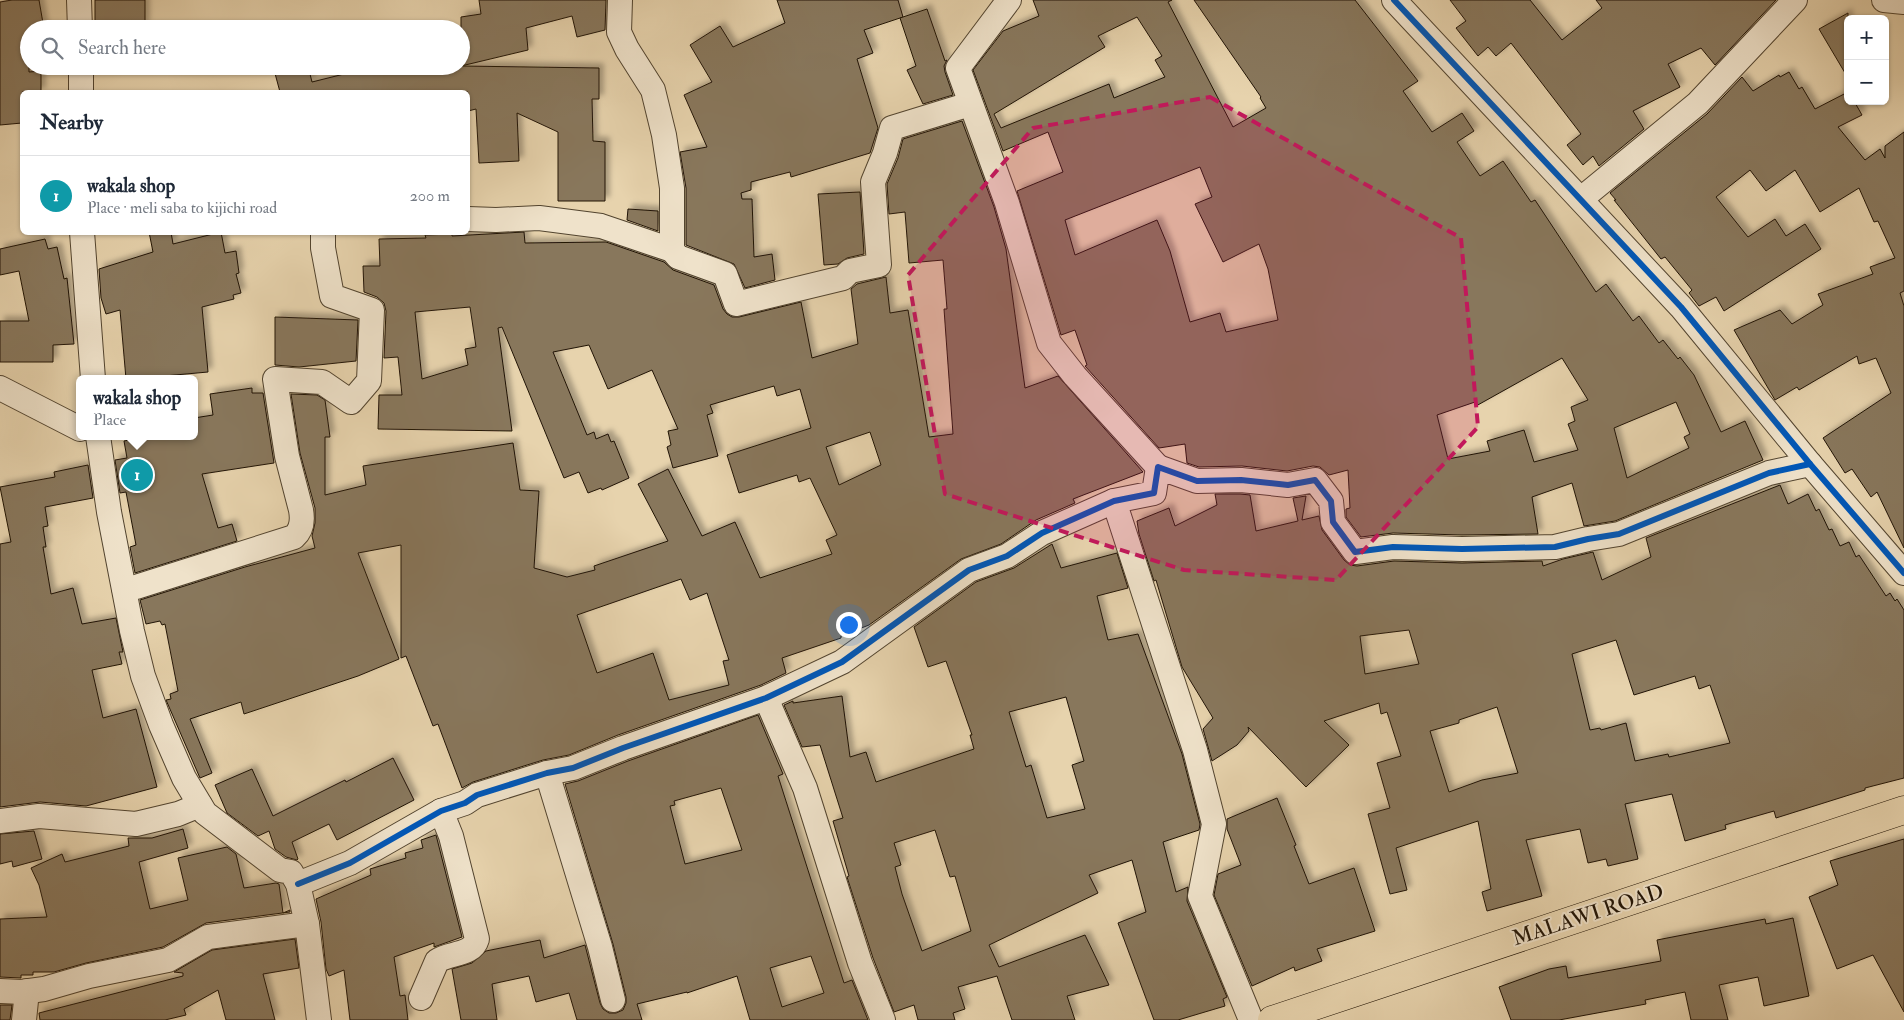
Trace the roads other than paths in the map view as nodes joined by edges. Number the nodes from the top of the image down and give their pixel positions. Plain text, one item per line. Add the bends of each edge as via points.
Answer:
1 (78, 0) edge
2 (620, 0) edge
3 (1009, 0) edge
4 (1394, 0) edge
5 (1795, 0) edge
6 (1884, 0) edge
7 (1904, 2) edge
8 (79, 20) edge
9 (81, 75) edge
10 (81, 90) edge
11 (970, 104) junction
12 (1581, 199) junction
13 (470, 219) edge
14 (82, 235) edge
15 (323, 235) edge
16 (672, 250) junction
17 (93, 375) edge
18 (0, 388) edge
19 (76, 427) edge
20 (93, 440) edge
21 (1810, 464) junction
22 (1158, 466) junction
23 (1114, 501) junction
24 (1904, 573) edge
25 (124, 588) junction
26 (766, 698) junction
27 (546, 772) junction
28 (200, 805) junction
29 (1904, 810) edge
30 (441, 811) junction
31 (0, 821) edge
32 (298, 884) junction
33 (307, 924) junction
34 (0, 991) edge
35 (27, 991) junction
36 (421, 998) dead end
37 (613, 1000) dead end
38 (24, 1020) edge
39 (320, 1020) edge
40 (883, 1020) edge
41 (1251, 1020) edge
42 (1272, 1020) edge

1 - 8 street
2 - 16 street via 619,32 653,90 664,135 672,188
3 - 11 street via 958,68
4 - 12 street
5 - 12 street via 1698,103
6 - 7 street
9 - 10 street
11 - 16 street via 892,128 873,182 879,264 850,272 843,278 736,304 725,274 678,257
11 - 22 street via 1007,203 1049,343
12 - 21 street via 1681,307
13 - 16 street via 539,218 601,226
14 - 17 street
15 - 25 street via 332,296 372,310 369,381 351,402 322,382 275,380 287,456 302,519 300,532 294,537 219,562
18 - 19 street
20 - 25 street
21 - 22 street via 1769,473 1619,534 1555,546 1393,547 1355,552 1333,522 1331,501 1315,480 1288,485 1241,480 1197,481
21 - 24 street
22 - 23 street via 1154,493
23 - 26 street via 1042,533 1007,556 969,570 842,662
23 - 41 street via 1195,750 1214,824 1200,896
25 - 28 street via 143,676 184,778
26 - 27 street via 573,768
26 - 40 street via 804,788 860,963
27 - 30 street
27 - 37 street via 600,946
28 - 31 street via 136,824 39,816
28 - 32 street via 212,819 280,870 291,872
29 - 42 main road, MALAWI ROAD
30 - 32 street via 350,863
30 - 36 street via 451,836 478,939 471,949 438,961
32 - 33 street
33 - 35 street via 208,937 168,960
33 - 39 street
34 - 35 street
35 - 38 street

